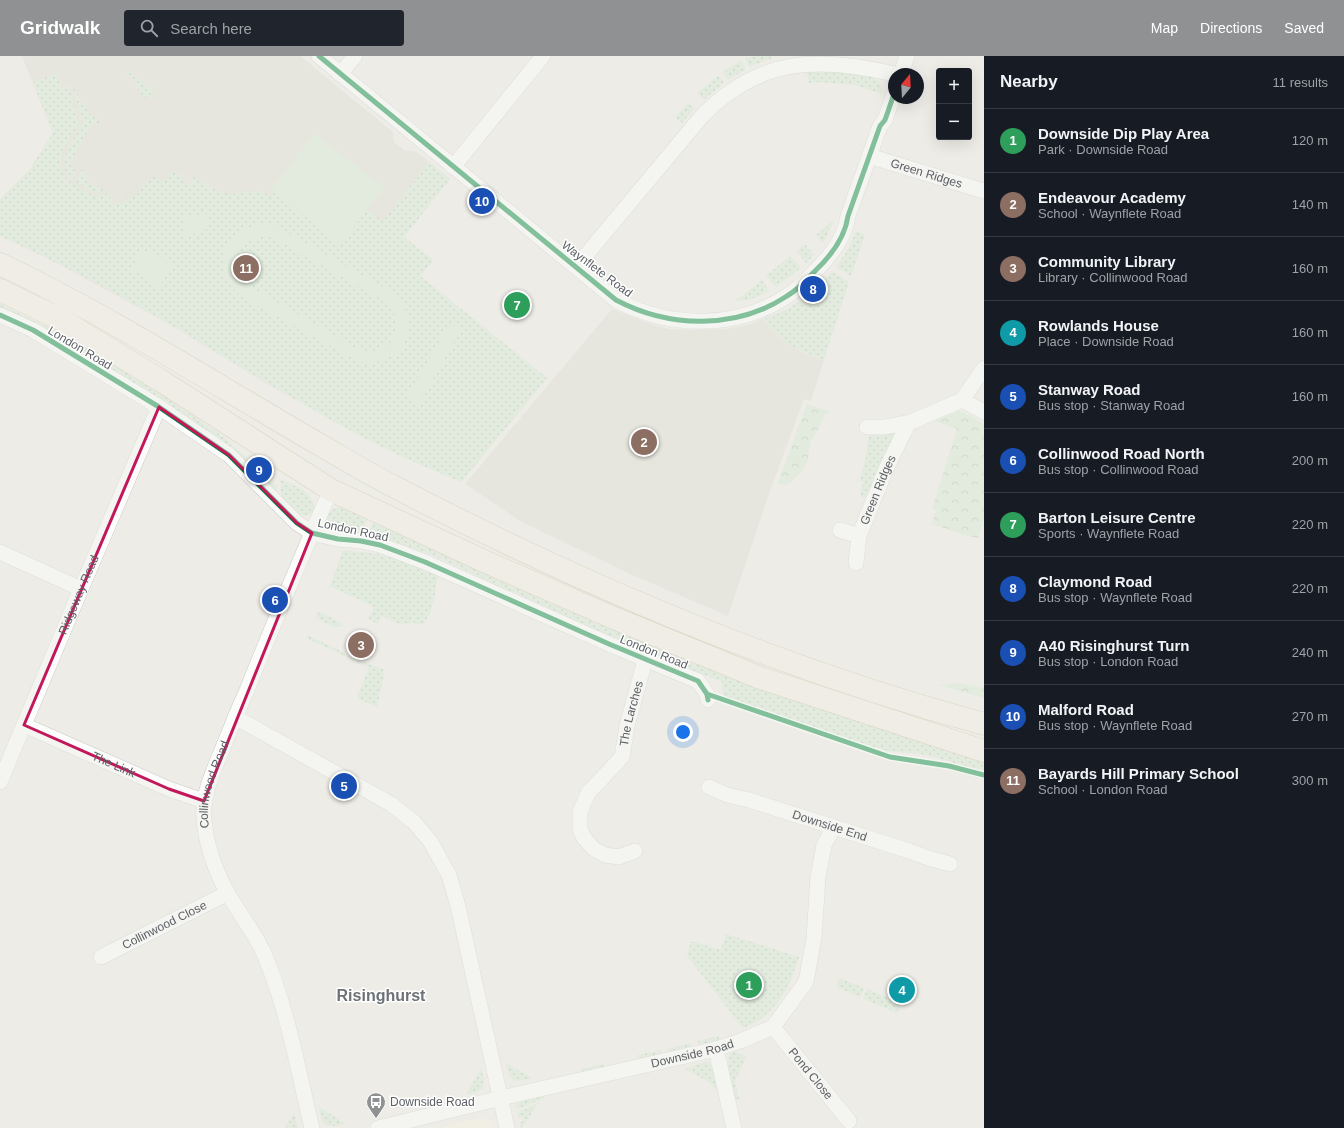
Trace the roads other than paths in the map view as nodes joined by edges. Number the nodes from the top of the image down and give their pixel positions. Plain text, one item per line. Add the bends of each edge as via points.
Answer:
1 (319, 56) edge
2 (355, 56) edge
3 (543, 56) edge
4 (907, 56) edge
5 (903, 68) edge
6 (888, 72) edge
7 (340, 74) junction
8 (891, 104) edge
9 (869, 156) junction
10 (453, 167) junction
11 (984, 191) edge
12 (0, 264) edge
13 (576, 267) junction
14 (0, 290) edge
15 (0, 315) edge
16 (984, 368) edge
17 (962, 400) junction
18 (159, 407) junction
19 (984, 412) edge
20 (911, 422) junction
21 (867, 426) dead end
22 (331, 490) junction
23 (840, 530) dead end
24 (312, 532) junction
25 (859, 536) junction
26 (0, 552) edge
27 (856, 563) dead end
28 (81, 589) junction
29 (645, 660) junction
30 (708, 700) dead end
31 (235, 717) junction
32 (984, 724) edge
33 (24, 725) junction
34 (984, 751) edge
35 (0, 782) edge
36 (709, 787) dead end
37 (204, 801) junction
38 (834, 827) junction
39 (635, 851) dead end
40 (950, 864) dead end
41 (228, 893) junction
42 (101, 957) dead end
43 (773, 1027) junction
44 (716, 1050) junction
45 (501, 1098) junction
46 (849, 1121) dead end
47 (312, 1128) edge
48 (378, 1128) edge
49 (507, 1128) edge
50 (734, 1128) edge

1 - 7 street, Waynflete Road
2 - 7 street
3 - 10 street
4 - 5 street
6 - 13 street via 849,62 802,61 769,68 739,84 702,116
7 - 10 street, Waynflete Road
8 - 9 street, Waynflete Road
9 - 11 street, Green Ridges
9 - 13 street, Waynflete Road via 846,227 834,249 795,291 761,309 702,322 661,317 616,300
10 - 13 street, Waynflete Road
12 - 32 highway via 118,326 370,474 496,537 627,598 718,635 916,704
14 - 22 highway, London Road via 62,320
15 - 18 street, London Road via 33,330
16 - 17 street
17 - 19 street
17 - 20 street
18 - 24 street, London Road via 229,455 297,523
18 - 28 street, Ridgeway Road
20 - 21 street via 885,427
20 - 25 street, Green Ridges via 899,441
22 - 24 street, Collinwood Road
22 - 34 highway, London Road via 486,562 758,677
23 - 25 street
24 - 29 street, London Road via 380,545 419,559
24 - 31 street, Collinwood Road
25 - 27 street, Green Ridges
26 - 28 street
28 - 33 street, Ridgeway Road
29 - 30 street, London Road via 698,680 708,694
29 - 39 street, The Larches via 627,726 622,757 588,793 580,812 580,829 594,849 605,855 619,857
31 - 37 street, Collinwood Road
31 - 45 street via 391,804 414,822 430,841 449,875 458,906
33 - 35 street, Ridgeway Road
33 - 37 street, The Link via 169,789
36 - 38 street, Downside End via 727,795
37 - 41 street, Collinwood Road via 204,819 214,865
38 - 40 street, Downside End
38 - 43 street via 824,845 818,877 814,938 806,982
41 - 42 street, Collinwood Close
41 - 47 street, Collinwood Road via 264,953 278,986
43 - 44 street, Downside Road
43 - 46 street, Pond Close
44 - 45 street, Downside Road
44 - 50 street
45 - 48 street, Downside Road
45 - 49 street

